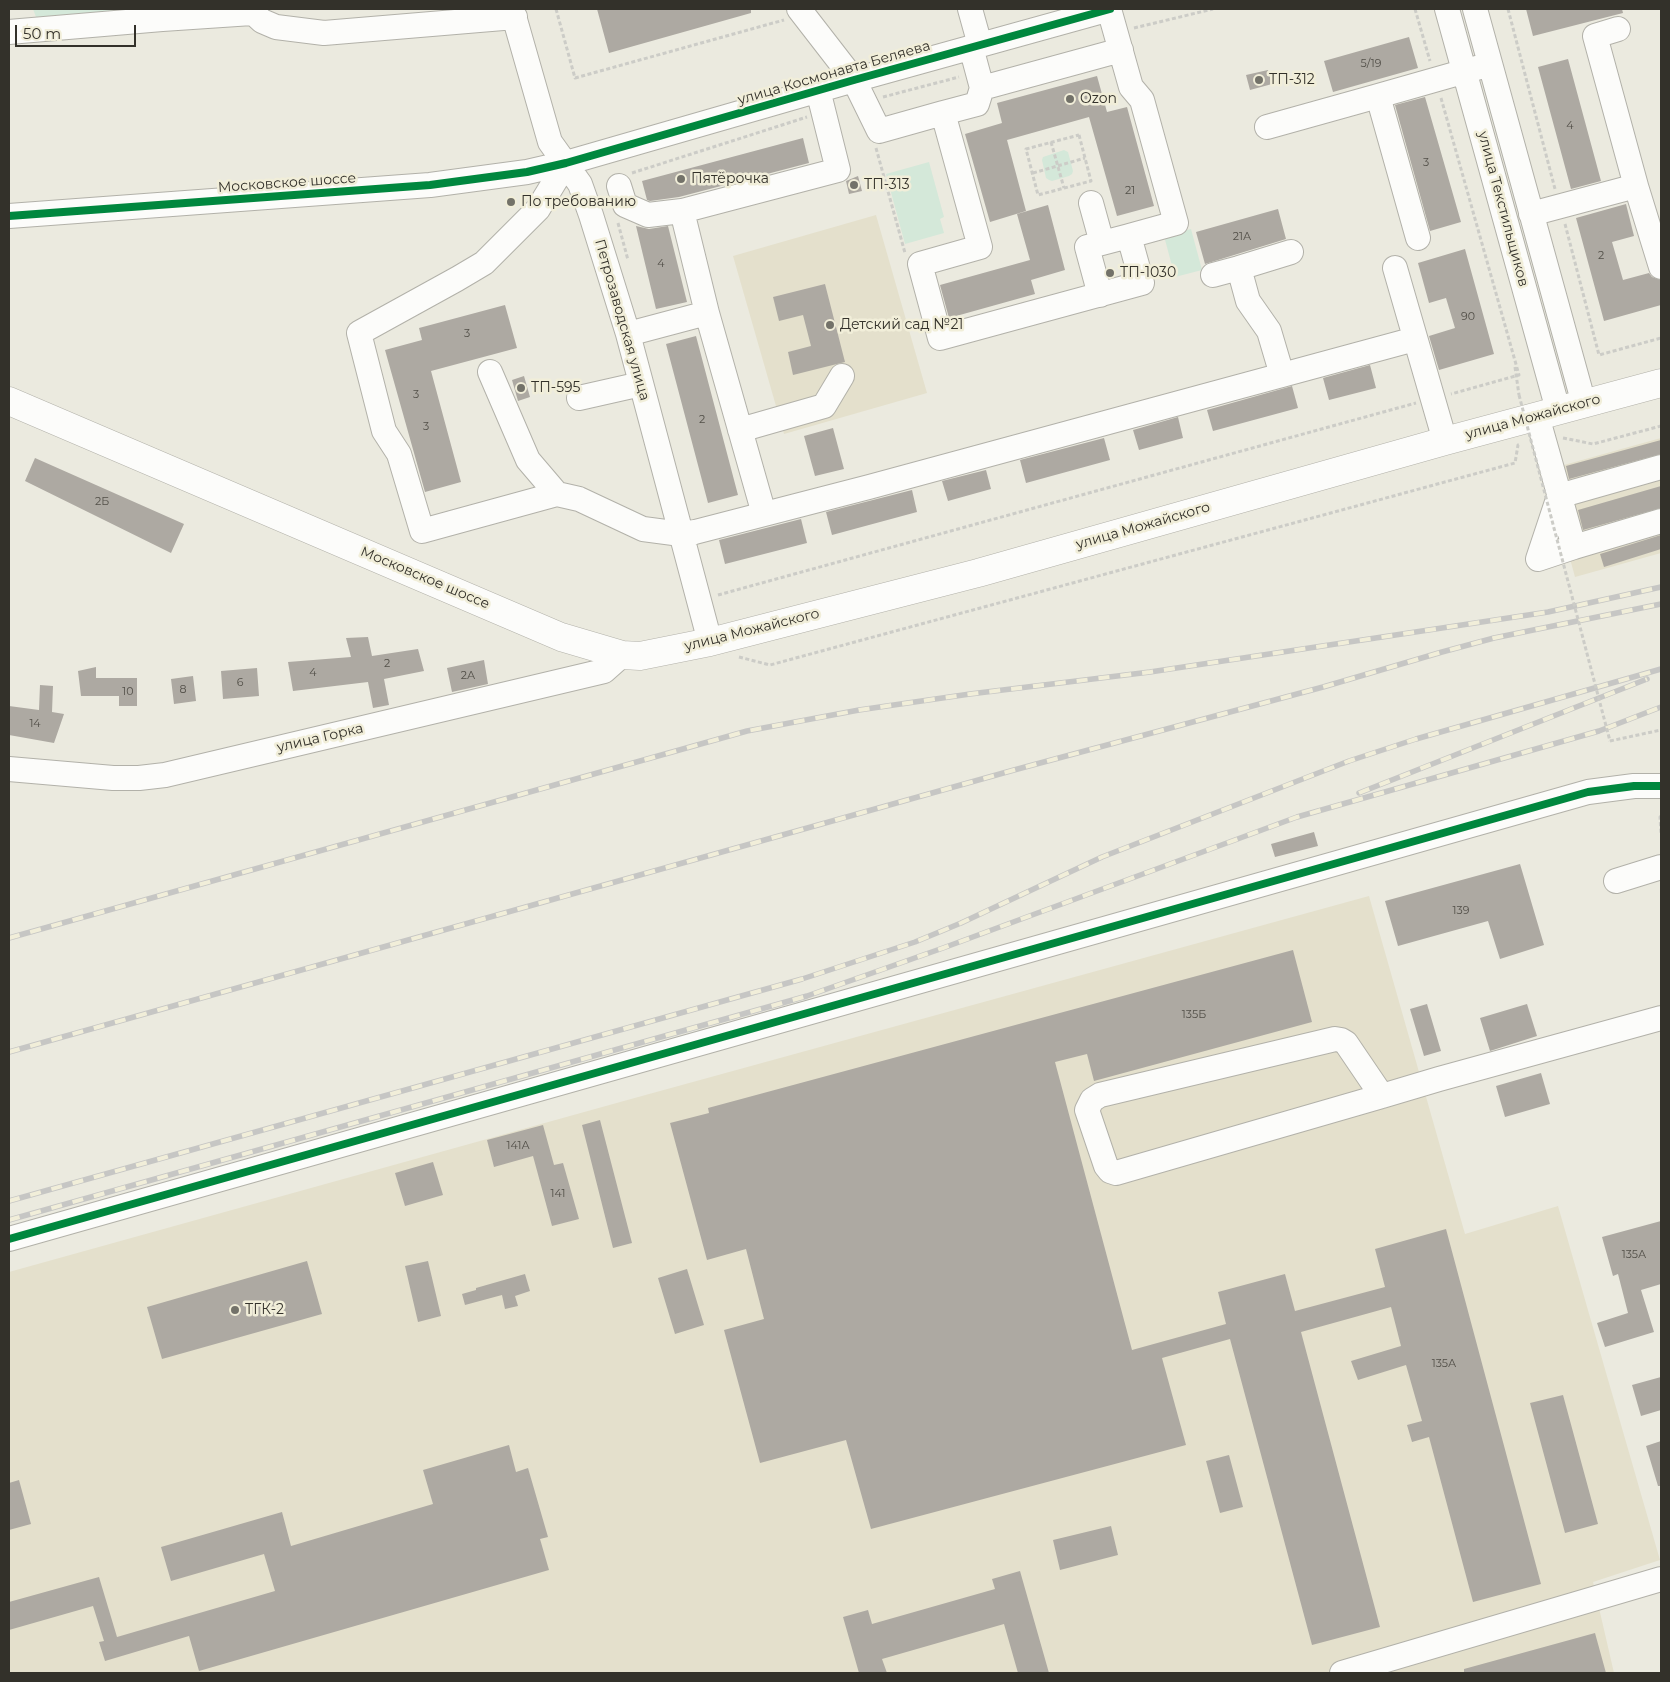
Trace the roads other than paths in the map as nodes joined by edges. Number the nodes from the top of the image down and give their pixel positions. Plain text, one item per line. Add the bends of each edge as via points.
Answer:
1 (970, 9) edge
2 (1109, 9) edge
3 (1447, 9) edge
4 (1475, 9) edge
5 (251, 11) edge
6 (801, 12) edge
7 (514, 13) edge
8 (156, 14) edge
9 (1618, 29) dead end
10 (9, 32) edge
11 (1118, 41) junction
12 (976, 46) junction
13 (1492, 64) junction
14 (1465, 72) junction
15 (854, 80) junction
16 (980, 80) junction
17 (1378, 96) junction
18 (820, 101) junction
19 (943, 113) junction
20 (1267, 127) dead end
21 (566, 163) junction
22 (623, 180) road end
23 (1636, 186) junction
24 (1091, 203) dead end
25 (682, 211) junction
26 (1531, 214) junction
27 (9, 216) edge
28 (1129, 236) junction
29 (1418, 238) dead end
30 (1102, 243) junction
31 (1291, 252) dead end
32 (1661, 266) edge
33 (1239, 268) junction
34 (1395, 268) dead end
35 (1213, 274) dead end
36 (1100, 294) junction
37 (707, 314) junction
38 (628, 334) junction
39 (1415, 339) junction
40 (490, 372) dead end
41 (1282, 375) junction
42 (842, 376) dead end
43 (1661, 383) edge
44 (641, 384) junction
45 (579, 398) dead end
46 (9, 401) edge
47 (1555, 417) junction
48 (740, 430) junction
49 (1445, 441) junction
50 (1661, 467) edge
51 (557, 494) junction
52 (1560, 496) junction
53 (764, 514) junction
54 (1661, 521) edge
55 (681, 534) junction
56 (1574, 547) junction
57 (721, 649) junction
58 (622, 655) junction
59 (9, 770) edge
60 (1661, 786) edge
61 (1661, 867) edge
62 (1616, 881) dead end
63 (1661, 1018) edge
64 (1382, 1096) junction
65 (9, 1239) edge
66 (1661, 1580) edge
67 (1342, 1673) edge

1 - 12 street
2 - 11 street
2 - 12 street, улица Космонавта Беляева
3 - 14 street, улица Текстильщиков
4 - 13 street, улица Текстильщиков
5 - 7 street via 276,27 324,33
5 - 8 street
6 - 15 street
7 - 21 street, Петрозаводская улица via 550,142
8 - 10 street
9 - 23 street via 1595,36
11 - 16 street
11 - 28 street via 1131,87 1142,100 1176,223
12 - 15 street, улица Космонавта Беляева
12 - 16 street
13 - 14 street
13 - 26 street, улица Текстильщиков
14 - 17 street
14 - 47 street, улица Текстильщиков
15 - 18 street, улица Космонавта Беляева
15 - 19 street via 880,131
16 - 19 street via 977,104
17 - 20 street
17 - 29 street
18 - 21 street, улица Космонавта Беляева
18 - 25 street via 838,170
19 - 36 street via 980,247 920,264 940,338
21 - 27 street, Московское шоссе via 527,172 430,185
21 - 38 street, Петрозаводская улица via 580,184
21 - 51 street via 538,209 484,263 359,333 384,431 399,454 422,531
22 - 25 street via 625,205 648,215
23 - 26 street
23 - 32 street
24 - 30 street
25 - 37 street
26 - 47 street, улица Текстильщиков
28 - 30 street
28 - 36 street via 1142,283
30 - 36 street via 1087,248
31 - 33 street
33 - 35 street
33 - 41 street via 1248,302 1269,331
34 - 39 street
37 - 38 street
37 - 48 street
38 - 44 street, Петрозаводская улица
39 - 41 street
39 - 49 street
40 - 51 street via 528,460
41 - 53 street
42 - 48 street via 824,406
43 - 47 main road, улица Можайского
44 - 45 street
44 - 55 street, Петрозаводская улица
46 - 58 main road, Московское шоссе via 562,637
47 - 49 main road, улица Можайского
47 - 52 street
48 - 53 street
49 - 57 main road, улица Можайского
50 - 52 street
51 - 55 street via 579,499 643,529
52 - 56 street
52 - 56 street via 1538,559
53 - 55 street
54 - 56 street
55 - 57 street, Петрозаводская улица
57 - 58 main road, улица Можайского
58 - 59 street, улица Горка via 604,672 165,775 113,778
60 - 65 street via 1588,792
61 - 62 street
63 - 64 street
64 - 64 street via 1116,1173 1106,1166 1087,1110 1092,1100 1100,1095 1335,1039 1346,1043
66 - 67 street

